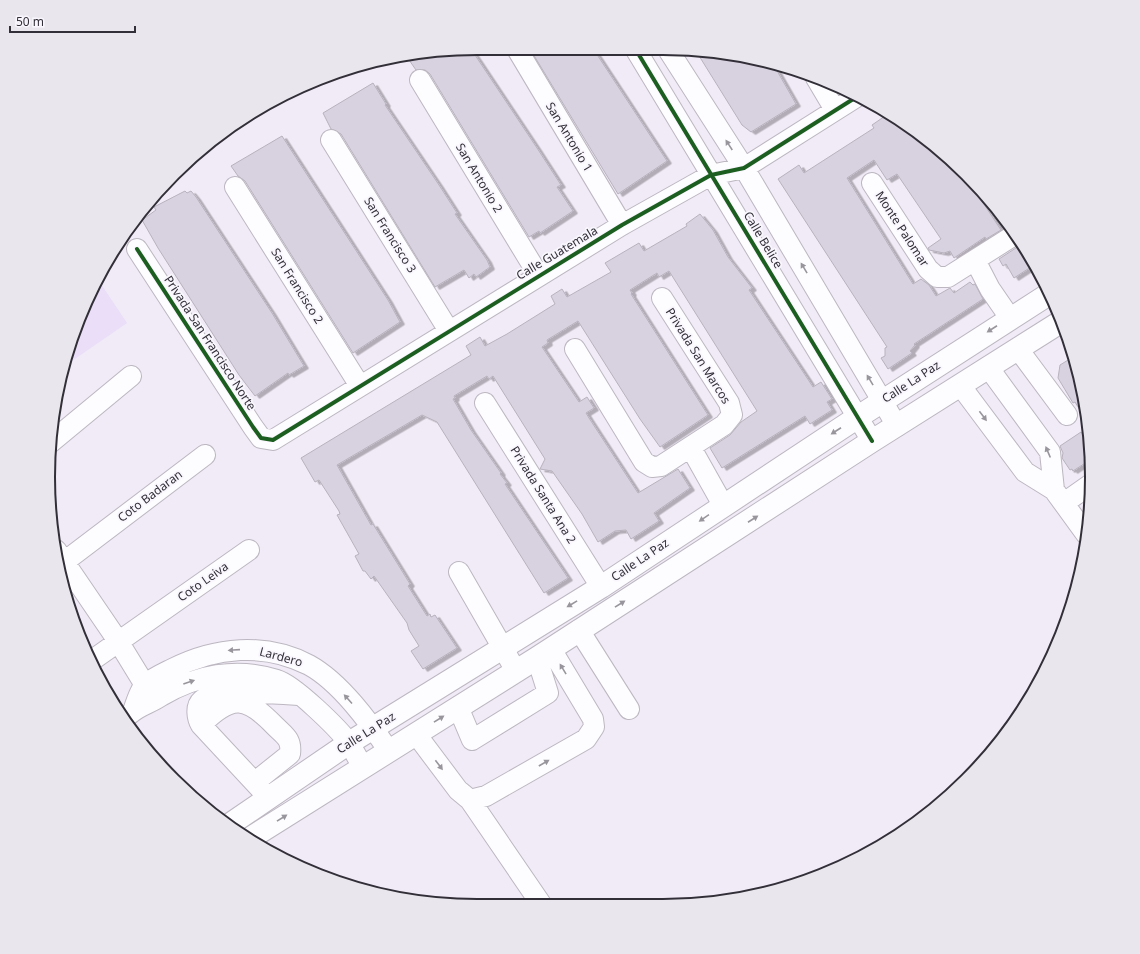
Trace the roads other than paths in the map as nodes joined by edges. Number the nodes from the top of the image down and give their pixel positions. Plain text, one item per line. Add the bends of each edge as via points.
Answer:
1 (521, 55) edge
2 (639, 55) edge
3 (672, 55) edge
4 (420, 80) dead end
5 (821, 86) edge
6 (852, 100) edge
7 (835, 110) junction
8 (330, 140) dead end
9 (744, 168) junction
10 (712, 175) junction
11 (872, 183) dead end
12 (235, 187) dead end
13 (622, 225) junction
14 (1010, 238) edge
15 (137, 249) dead end
16 (975, 260) junction
17 (539, 276) junction
18 (1044, 297) edge
19 (662, 298) dead end
20 (1010, 318) junction
21 (1056, 325) edge
22 (449, 330) junction
23 (576, 349) dead end
24 (1018, 349) junction
25 (988, 367) junction
26 (131, 376) dead end
27 (960, 385) junction
28 (360, 386) junction
29 (883, 401) junction
30 (485, 403) dead end
31 (1067, 415) dead end
32 (858, 417) junction
33 (897, 426) junction
34 (57, 437) edge
35 (272, 440) joint
36 (872, 441) junction
37 (691, 448) junction
38 (204, 455) dead end
39 (1085, 486) edge
40 (1059, 496) junction
41 (723, 505) junction
42 (1081, 528) edge
43 (249, 550) dead end
44 (62, 555) edge
45 (63, 561) edge
46 (459, 572) dead end
47 (601, 586) junction
48 (579, 630) junction
49 (118, 641) junction
50 (502, 647) junction
51 (544, 654) junction
52 (96, 658) edge
53 (290, 658) junction
54 (516, 671) junction
55 (278, 680) junction
56 (150, 692) junction
57 (300, 695) junction
58 (458, 707) junction
59 (629, 709) dead end
60 (128, 715) edge
61 (201, 725) junction
62 (374, 729) junction
63 (416, 734) junction
64 (349, 743) junction
65 (389, 751) junction
66 (363, 767) junction
67 (262, 790) junction
68 (470, 800) junction
69 (233, 821) edge
70 (255, 835) edge
71 (538, 899) edge

1 - 13 street, San Antonio 1
2 - 10 street, Calle Belice
9 -> 3 street, Calle Belice
4 - 17 street, San Antonio 2
5 - 7 street
6 - 7 street, Calle Guatemala
7 - 9 street, Calle Guatemala
8 - 22 street, San Francisco 3
9 - 10 street, Calle Guatemala
29 -> 9 street, Calle Belice
10 - 13 street, Calle Guatemala
10 - 32 street, Calle Belice
11 - 16 street, Monte Palomar via 928,269 937,277 948,276
12 - 28 street, San Francisco 2
13 - 17 street, Calle Guatemala
14 - 16 street, Monte Palomar
15 - 35 street, Privada San Francisco Norte via 253,427 261,438
16 - 20 street via 990,290
17 - 22 street, Calle Guatemala
18 - 20 main road, Calle La Paz
19 - 37 street, Privada San Marcos via 729,403 732,415 724,425
20 -> 29 main road, Calle La Paz
21 - 24 main road
22 - 28 street, Calle Guatemala
23 - 37 street, Privada San Marcos via 644,462 652,467 661,466
24 - 25 main road
24 - 31 street
25 - 27 main road
40 -> 25 street via 1050,452
26 - 34 street
27 - 33 main road
27 -> 40 street via 1025,472
28 - 35 street, Calle Guatemala
29 - 32 main road, Calle La Paz
29 - 33 street, Calle Belice
30 - 47 street, Privada Santa Ana 2
32 - 36 street, Calle Belice
32 -> 41 main road, Calle La Paz
33 - 36 main road
48 -> 36 main road
37 - 41 street
38 - 44 street, Coto Badaran via 95,538
39 - 40 street
40 - 42 street
41 -> 47 main road, Calle La Paz
43 - 49 street, Coto Leiva
45 - 49 street
46 - 50 street
47 -> 50 main road, Calle La Paz
48 - 51 main road
48 - 59 street
49 - 52 street, Coto Leiva
49 - 56 street
50 - 54 street
50 - 62 main road, Calle La Paz
51 - 54 main road
51 - 58 street via 548,692 472,740
68 -> 51 street via 486,796 586,739 592,732 593,719
53 - 55 street
53 -> 56 street, Lardero via 264,650 246,649 200,656 184,662
62 -> 53 street, Lardero via 325,676 309,665
54 - 58 main road
56 -> 55 street via 197,679 243,672
55 - 57 street
56 - 60 street
57 - 61 street via 214,695 202,699 198,707 197,718
57 - 64 street
63 -> 58 main road
61 - 67 street
61 - 67 street via 223,705 242,702 259,709 287,738 291,745 290,754
62 - 64 main road, Calle La Paz
62 - 65 street, Lardero
63 - 65 main road
63 -> 68 street via 458,790
64 - 66 street
64 - 67 main road, Calle La Paz
65 - 66 main road
70 -> 66 main road
67 - 69 main road, Calle La Paz
68 - 71 street

